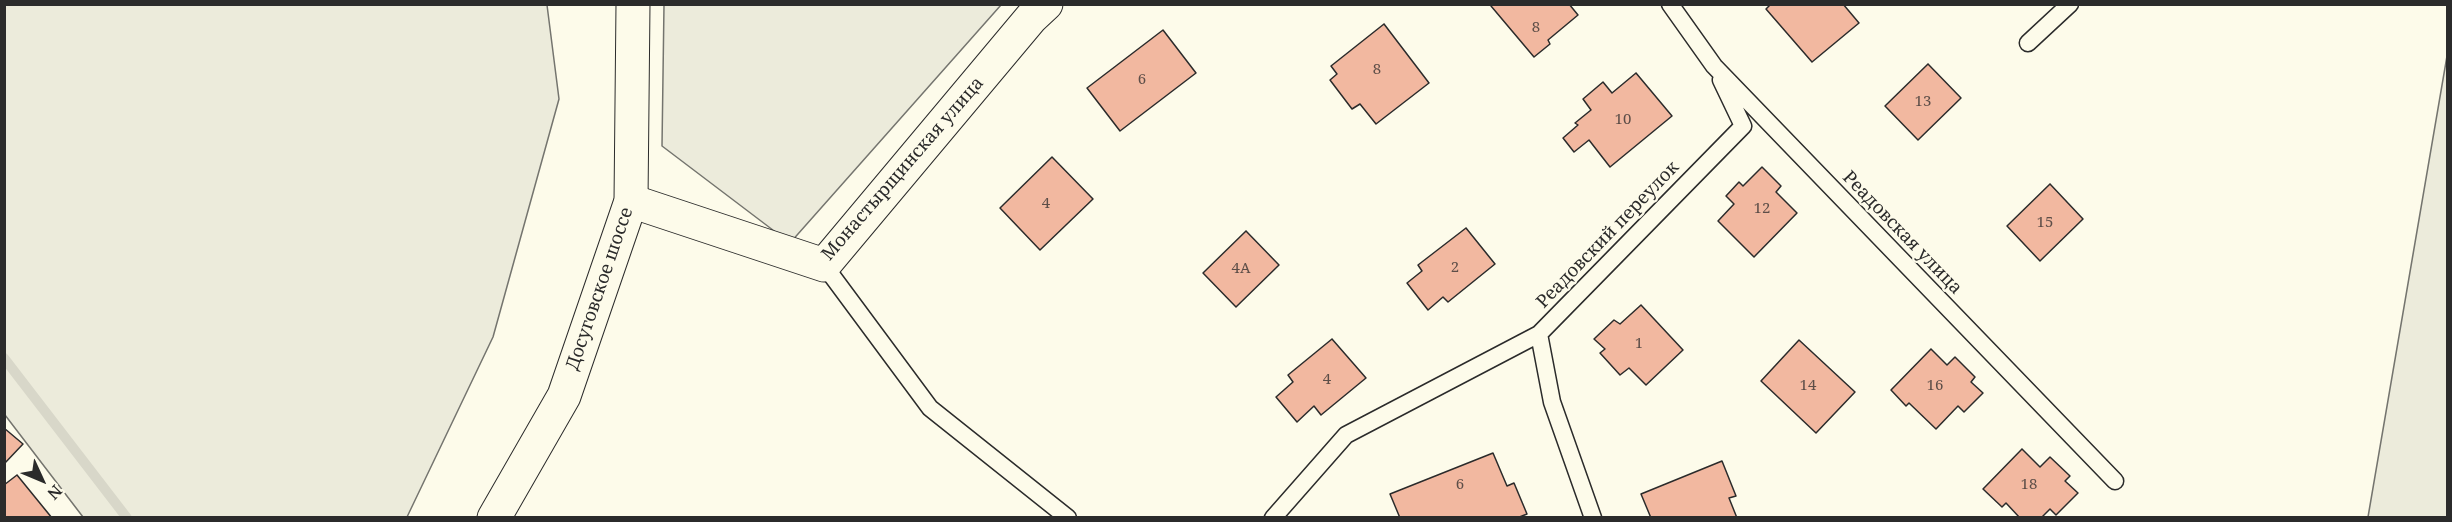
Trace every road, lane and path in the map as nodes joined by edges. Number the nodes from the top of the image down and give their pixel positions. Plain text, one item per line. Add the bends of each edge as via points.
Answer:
1 (633, 4) edge
2 (1046, 4) edge
3 (1670, 4) edge
4 (2070, 4) edge
5 (2028, 43) dead end
6 (1714, 66) junction
7 (631, 201) junction
8 (824, 265) junction
9 (1539, 334) junction
10 (2115, 480) dead end
11 (494, 518) edge
12 (1068, 518) edge
13 (1273, 518) edge
14 (1593, 518) edge

1 - 7 main road, Досуговское шоссе
2 - 8 main road, Монастырщинская улица
3 - 6 lane, Реадовская улица
4 - 5 lane
6 - 9 lane, Реадовский переулок via 1743,126
6 - 10 lane, Реадовская улица
7 - 8 main road, Монастырщинская улица
7 - 11 main road, Досуговское шоссе via 564,396
8 - 12 lane via 930,408
9 - 13 lane via 1346,435
9 - 14 lane, Реадовский переулок via 1552,402

